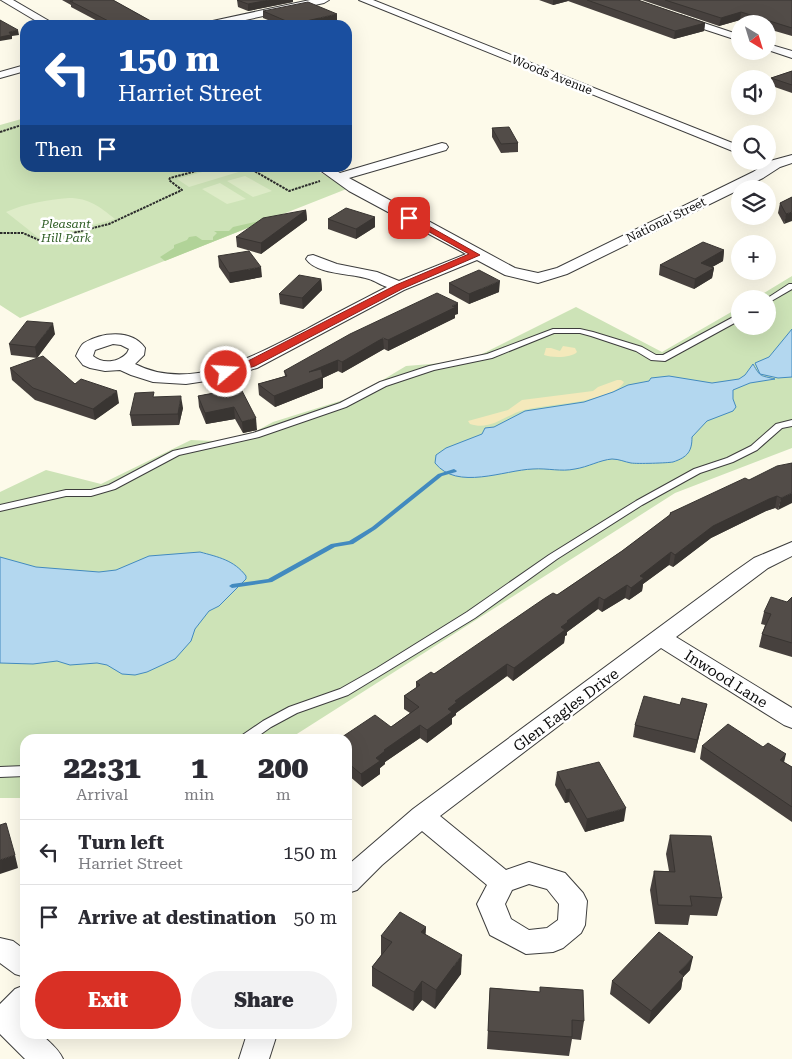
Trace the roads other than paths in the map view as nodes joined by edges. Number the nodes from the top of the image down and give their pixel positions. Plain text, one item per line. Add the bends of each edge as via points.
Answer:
1 (6, 0) edge
2 (324, 0) edge
3 (364, 0) edge
4 (674, 16) edge
5 (42, 20) edge
6 (231, 20) edge
7 (731, 35) edge
8 (776, 50) edge
9 (792, 55) edge
10 (20, 69) edge
11 (0, 75) edge
12 (731, 146) edge
13 (442, 147) dead end
14 (792, 159) edge
15 (776, 162) edge
16 (352, 169) edge
17 (763, 170) edge
18 (329, 175) edge
19 (476, 255) junction
20 (313, 259) dead end
21 (792, 286) edge
22 (399, 287) junction
23 (776, 296) edge
24 (731, 322) edge
25 (122, 364) dead end
26 (792, 423) edge
27 (0, 508) edge
28 (792, 548) edge
29 (661, 638) junction
30 (792, 719) edge
31 (252, 734) edge
32 (20, 771) edge
33 (0, 772) edge
34 (422, 816) junction
35 (352, 878) edge
36 (502, 882) dead end
37 (0, 950) edge
38 (20, 962) edge
39 (10, 1012) edge
40 (20, 1026) edge
41 (30, 1039) edge
42 (260, 1039) edge
43 (48, 1059) edge
44 (254, 1059) edge

1 - 5 street
2 - 6 street
3 - 12 street, Woods Avenue
4 - 7 street
8 - 9 street
10 - 11 street
13 - 16 street
14 - 15 street, National Street
17 - 19 street, National Street via 562,271 538,278 510,272
18 - 19 street
19 - 22 street
20 - 22 street via 333,268 372,275
21 - 23 lane
22 - 25 street via 251,364 226,372 173,380 144,375
24 - 27 lane via 665,358 654,358 639,349 593,334 553,331 489,356 432,368 383,384 343,404 256,434 176,453 112,487 91,493 66,493
26 - 31 lane via 779,426 754,448 697,472 574,543 471,615 381,671 344,692 293,710
28 - 29 street, Glen Eagles Drive via 761,563
29 - 30 street, Inwood Lane
29 - 34 street, Glen Eagles Drive
32 - 33 lane
34 - 35 street, Glen Eagles Drive
34 - 36 street
37 - 38 street
39 - 40 street
41 - 43 street
42 - 44 street

